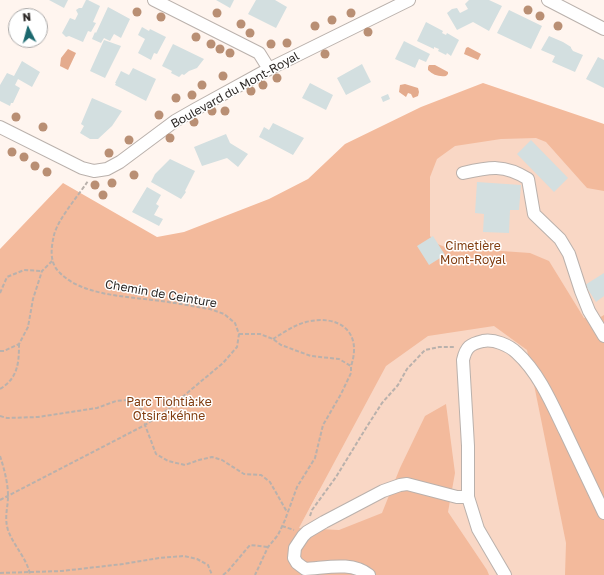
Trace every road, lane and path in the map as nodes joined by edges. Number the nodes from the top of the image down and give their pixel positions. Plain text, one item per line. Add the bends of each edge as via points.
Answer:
1 (154, 0) edge
2 (409, 0) edge
3 (548, 0) edge
4 (604, 29) edge
5 (269, 69) junction
6 (0, 127) edge
7 (94, 171) junction
8 (463, 173) dead end
9 (52, 261) junction
10 (42, 271) junction
11 (0, 293) edge
12 (239, 334) junction
13 (604, 336) edge
14 (273, 339) junction
15 (19, 344) junction
16 (466, 350) junction
17 (0, 351) edge
18 (351, 366) junction
19 (0, 389) edge
20 (0, 416) edge
21 (145, 425) junction
22 (0, 456) edge
23 (8, 495) junction
24 (468, 497) junction
25 (0, 500) edge
26 (287, 512) junction
27 (604, 513) edge
28 (309, 517) dead end
29 (268, 547) junction
30 (57, 571) junction
31 (30, 572) junction
32 (0, 573) edge
33 (30, 575) edge
34 (58, 575) edge
35 (212, 575) edge
36 (223, 575) edge
37 (255, 575) edge
38 (369, 575) edge
39 (505, 575) edge

1 - 5 street via 259,53
2 - 5 street, Boulevard du Mont-Royal
3 - 4 street
5 - 7 street, Boulevard du Mont-Royal via 175,121 120,162 107,169
6 - 7 street via 82,168
7 - 9 path via 54,234
8 - 13 street via 491,167 516,172 528,179 534,214 560,239 569,254 589,311
9 - 10 path
9 - 12 path, Chemin de Ceinture via 59,273 88,290 210,309 224,314 235,323
10 - 11 path via 24,270 7,277
10 - 15 path via 32,299 28,327
12 - 14 path via 260,334
12 - 21 path via 237,347 223,364
14 - 18 path via 281,345 311,356 339,359
14 - 18 path via 286,330 306,322 327,320 340,324 350,332 354,344
15 - 17 path
15 - 19 path via 19,361 15,375
16 - 24 street via 463,374 468,446
16 - 27 street via 474,343 487,340 510,347 524,360 539,380
16 - 28 path via 454,346 425,350 407,369
18 - 26 path via 341,394 323,425 315,458 297,487
20 - 21 path via 38,417 97,408 116,400 128,400 144,411
21 - 23 path
21 - 26 path via 156,454 168,461 184,465 212,457 222,460 244,474 261,474 270,482
22 - 23 path
23 - 25 path
23 - 31 path via 8,529
24 - 38 street via 445,495 407,484 400,485 383,491 307,532 295,548 294,558 305,569 347,566 357,567
24 - 39 street via 478,529
26 - 29 path via 278,535
29 - 36 path via 250,545
29 - 37 path
30 - 31 path
30 - 34 path
30 - 35 path via 184,556 208,565
31 - 32 path
31 - 33 path

